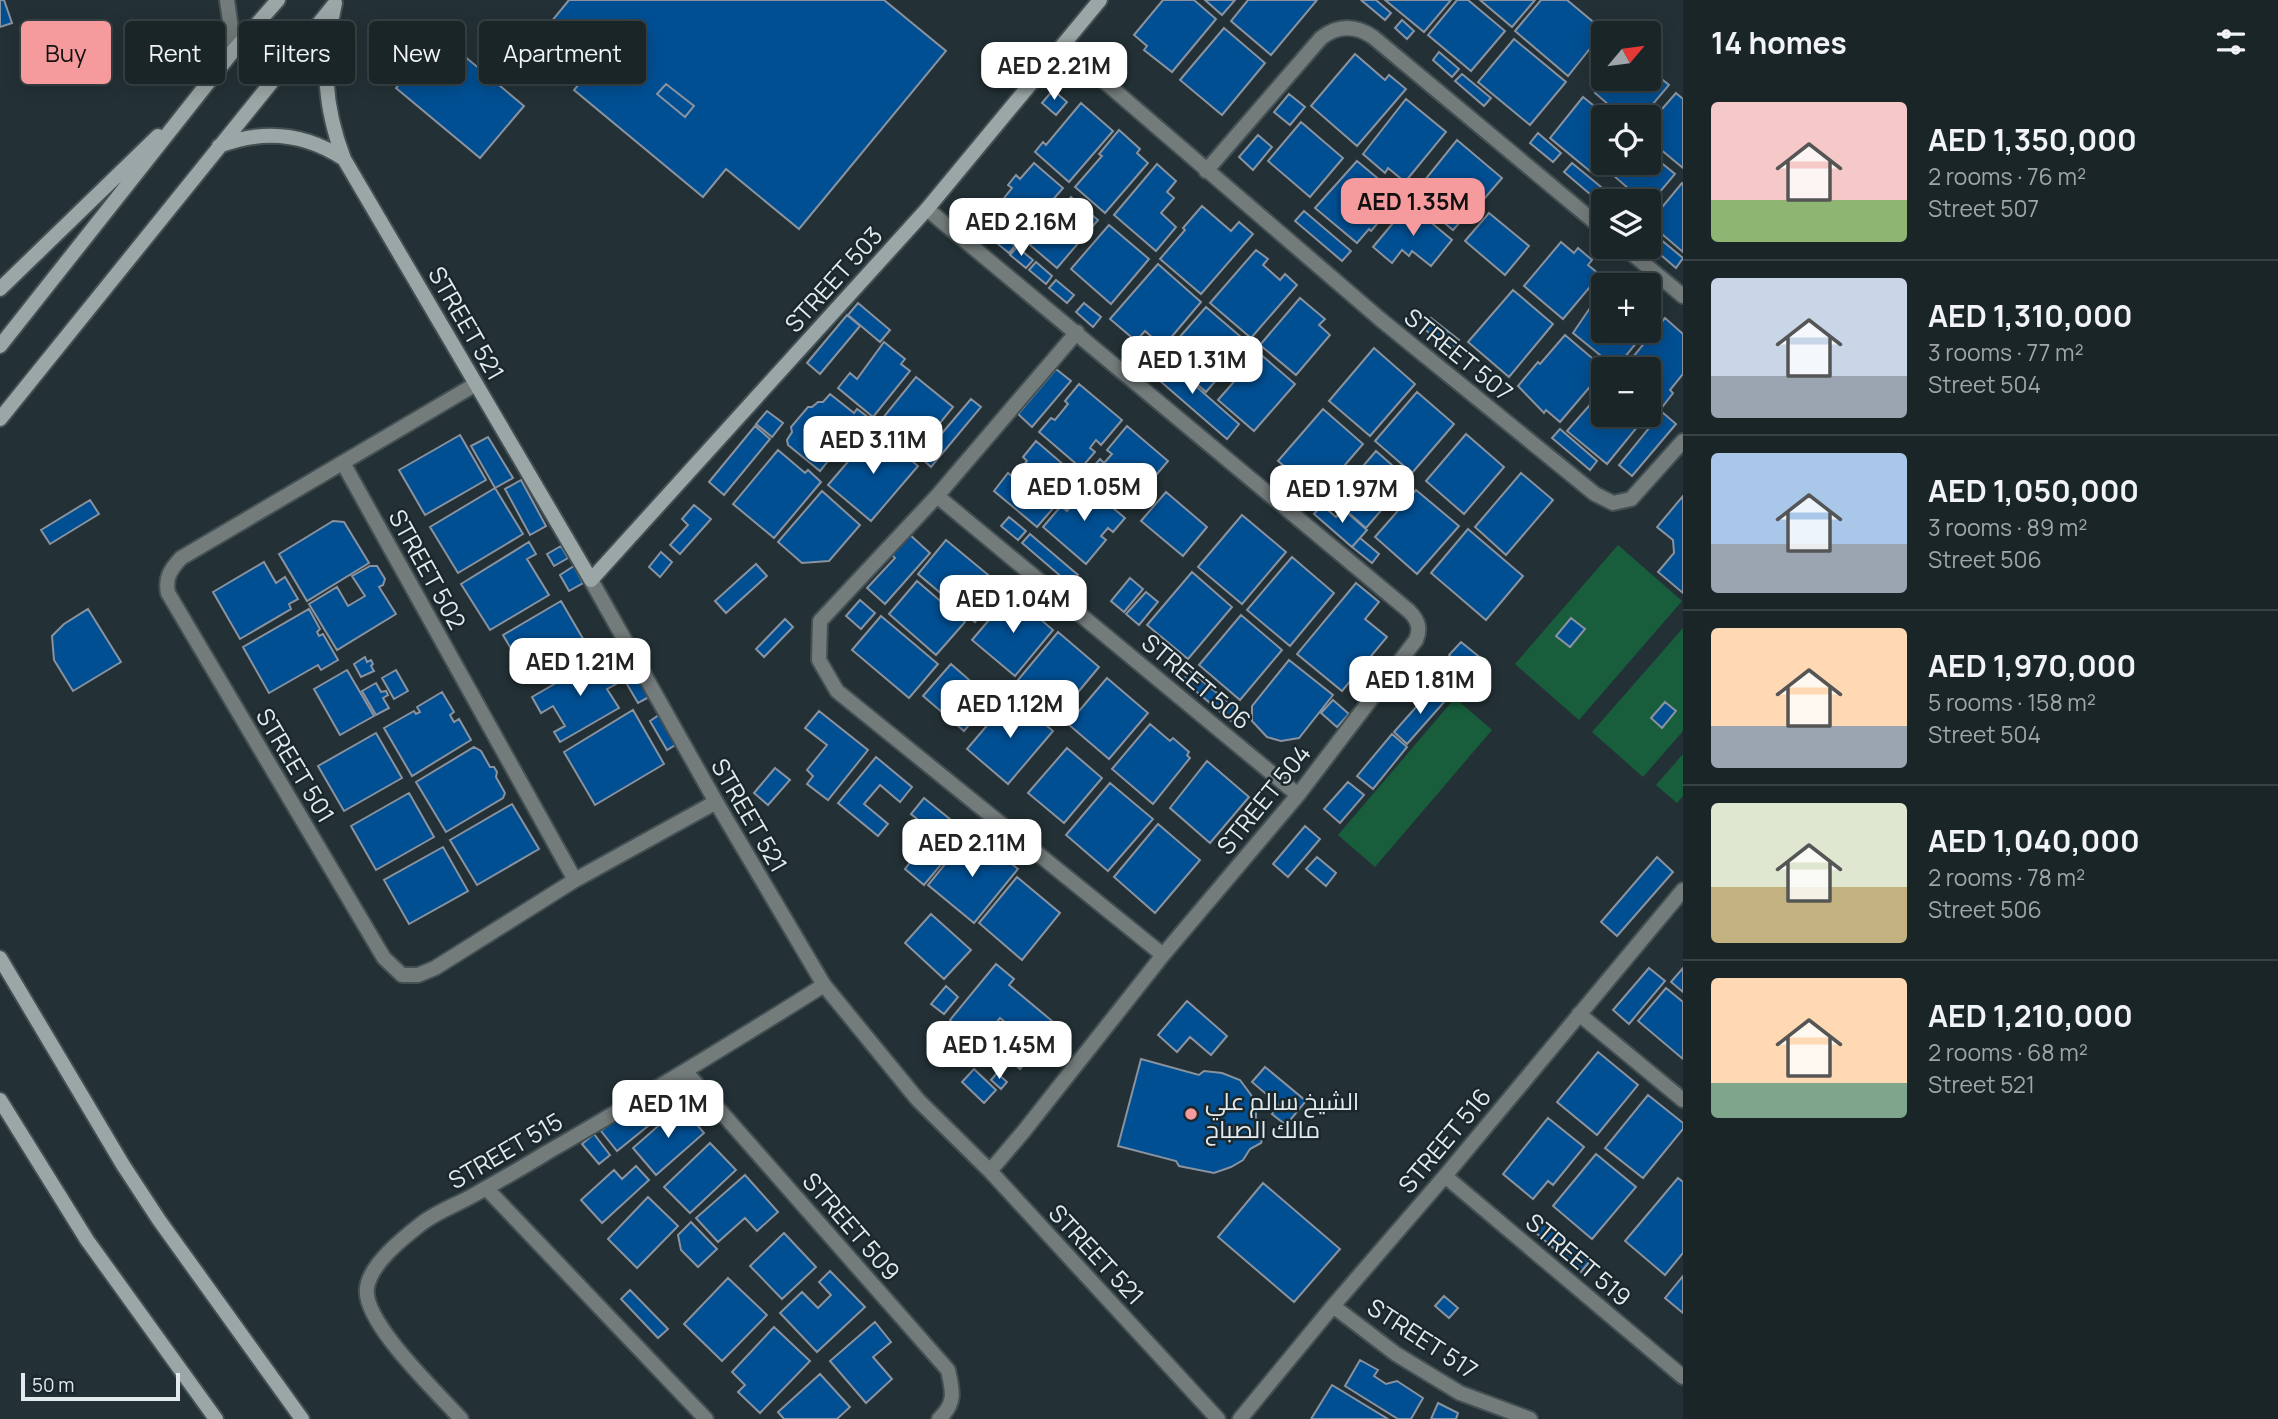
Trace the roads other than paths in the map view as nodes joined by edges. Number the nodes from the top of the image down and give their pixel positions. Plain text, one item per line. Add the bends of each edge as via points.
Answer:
1 (227, 0) edge
2 (278, 0) edge
3 (1100, 0) edge
4 (336, 2) edge
5 (1063, 46) junction
6 (234, 50) junction
7 (188, 110) junction
8 (218, 146) junction
9 (344, 159) junction
10 (1206, 171) junction
11 (927, 209) junction
12 (1591, 219) edge
13 (1638, 259) edge
14 (0, 289) edge
15 (1683, 296) edge
16 (1077, 332) junction
17 (0, 346) edge
18 (476, 384) junction
19 (0, 419) edge
20 (1683, 440) edge
21 (343, 463) junction
22 (937, 496) junction
23 (591, 580) junction
24 (1298, 795) junction
25 (716, 802) junction
26 (575, 880) junction
27 (1683, 890) edge
28 (1163, 955) junction
29 (0, 958) edge
30 (824, 985) junction
31 (1579, 1014) junction
32 (686, 1072) junction
33 (0, 1100) edge
34 (1683, 1100) edge
35 (989, 1171) junction
36 (1445, 1176) junction
37 (486, 1188) junction
38 (1333, 1306) junction
39 (1683, 1377) edge
40 (216, 1419) edge
41 (302, 1419) edge
42 (461, 1419) edge
43 (706, 1419) edge
44 (939, 1419) edge
45 (1218, 1419) edge
46 (1240, 1419) edge
47 (1530, 1419) edge

1 - 6 street
2 - 6 street
3 - 5 street, STREET 503
4 - 8 street
4 - 9 street, STREET 521 via 326,50 326,93
5 - 10 street, STREET 507
5 - 11 street, STREET 503
6 - 7 street
7 - 14 street
7 - 17 street
8 - 9 street via 247,137 280,135 313,142
8 - 19 street
9 - 18 street, STREET 521
10 - 12 street via 1321,38 1337,29 1356,28 1373,37
10 - 20 street, STREET 507 via 1605,500 1631,499
11 - 16 street, STREET 504
11 - 23 street, STREET 503
13 - 15 street
16 - 22 street
16 - 24 street, STREET 504 via 1409,611 1418,624 1416,640
18 - 21 street, STREET 501
18 - 23 street, STREET 521
21 - 26 street, STREET 502
21 - 26 street, STREET 501 via 181,558 170,570 168,593 384,958 402,975 435,968
22 - 24 street, STREET 506
22 - 28 street via 820,621 819,660 837,691
23 - 25 street, STREET 521
24 - 28 street, STREET 504
25 - 26 street, STREET 501
25 - 30 street, STREET 521
27 - 31 street, STREET 516
28 - 35 street, STREET 504
29 - 41 street via 159,1220
30 - 32 street, STREET 515
30 - 35 street, STREET 521 via 918,1100
31 - 34 street
31 - 36 street, STREET 516
32 - 37 street, STREET 515
32 - 44 street, STREET 509 via 948,1370 953,1390 950,1408
33 - 40 street via 87,1240
35 - 45 street, STREET 521
36 - 38 street, STREET 516
36 - 39 street, STREET 519
37 - 42 street, STREET 515 via 424,1222 387,1254 367,1286 367,1298 391,1342
37 - 43 street
38 - 46 street, STREET 516
38 - 47 street, STREET 517 via 1396,1354 1460,1393

